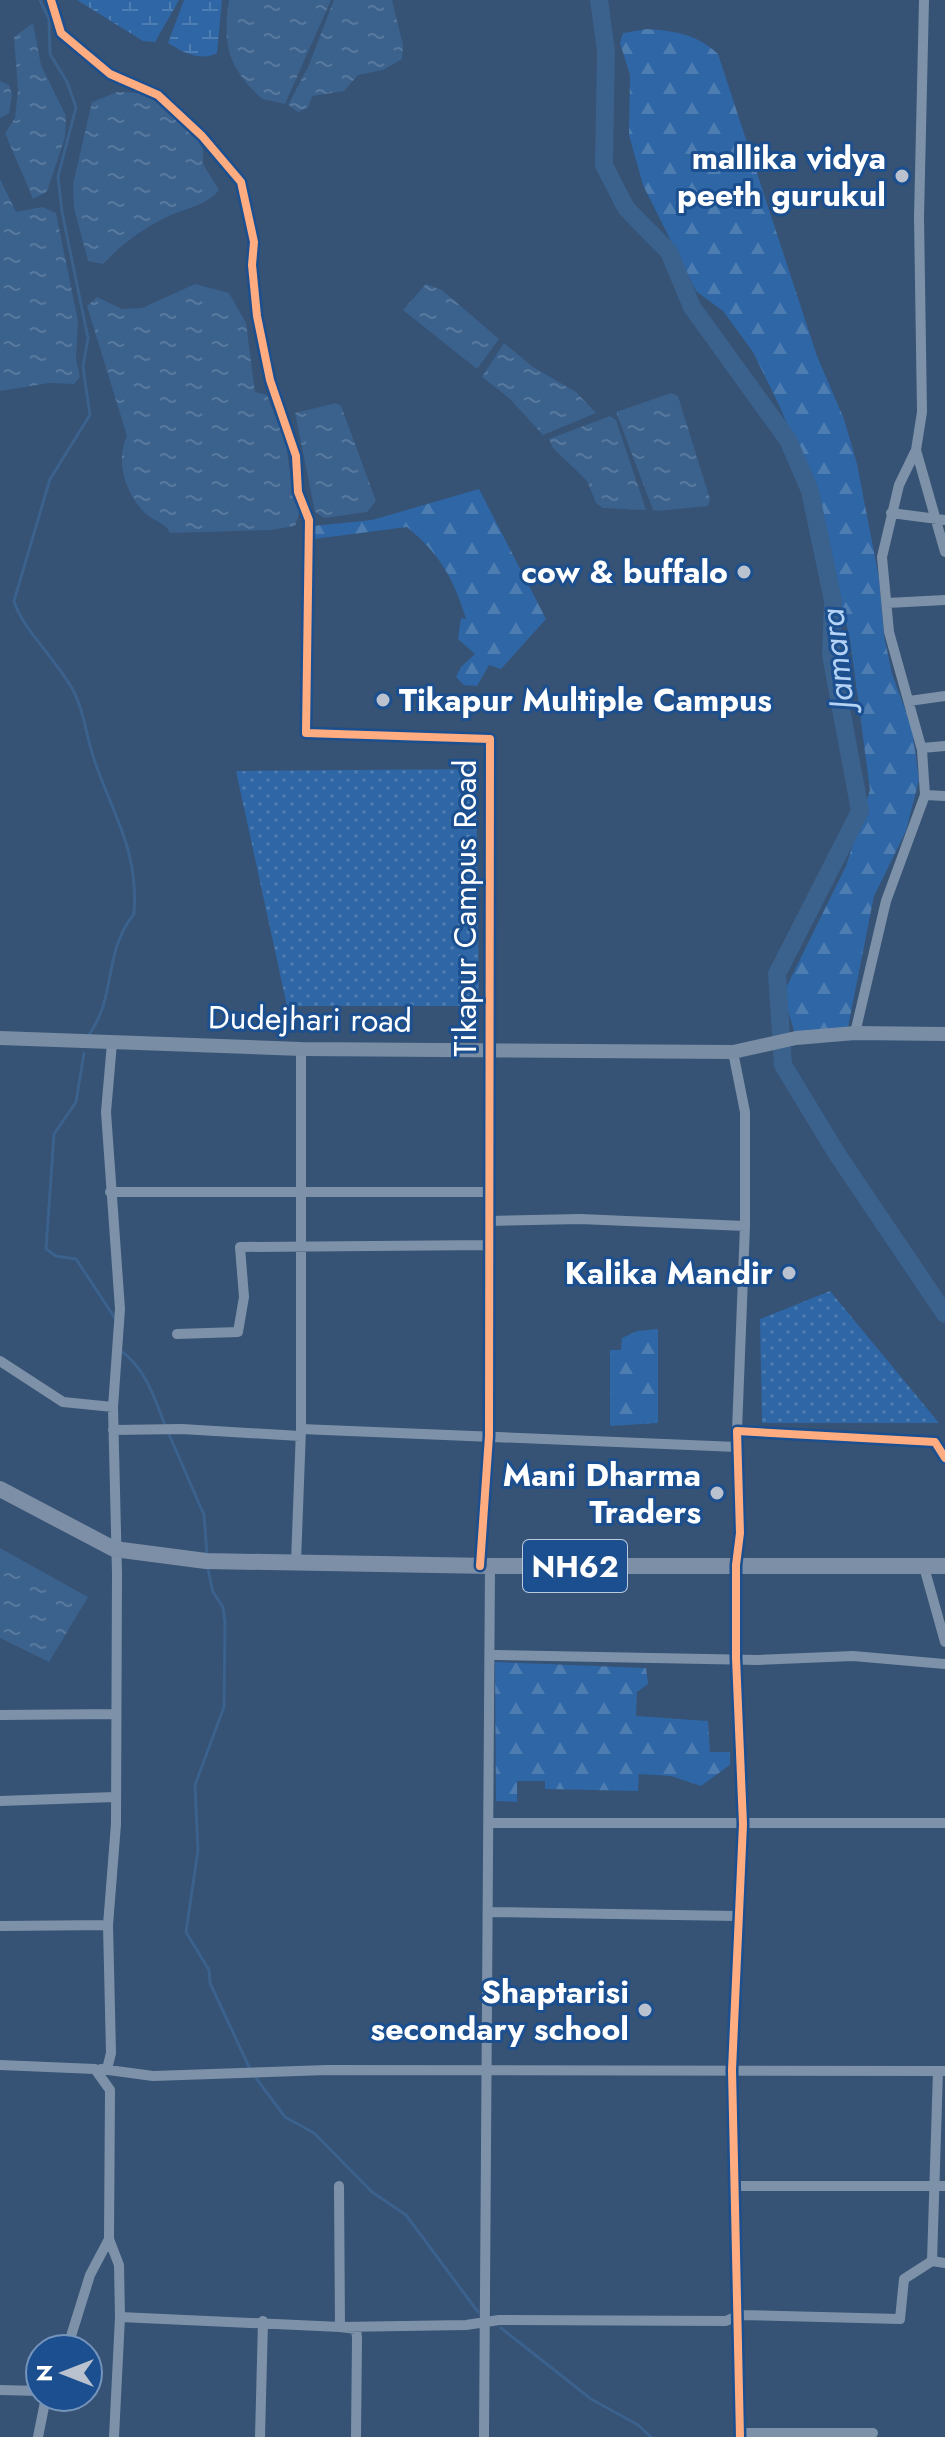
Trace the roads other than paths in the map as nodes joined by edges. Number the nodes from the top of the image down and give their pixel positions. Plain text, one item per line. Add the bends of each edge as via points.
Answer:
1 (51, 0) edge
2 (924, 0) edge
3 (916, 450) junction
4 (891, 513) junction
5 (940, 521) edge
6 (945, 552) edge
7 (945, 600) edge
8 (887, 603) junction
9 (945, 696) edge
10 (909, 701) junction
11 (945, 746) edge
12 (922, 748) junction
13 (925, 795) junction
14 (945, 796) edge
15 (855, 1033) junction
16 (945, 1034) edge
17 (0, 1038) edge
18 (112, 1043) junction
19 (301, 1049) junction
20 (488, 1049) junction
21 (733, 1052) junction
22 (110, 1192) junction
23 (489, 1192) junction
24 (300, 1194) junction
25 (489, 1221) junction
26 (745, 1226) junction
27 (489, 1245) junction
28 (301, 1247) junction
29 (177, 1334) dead end
30 (0, 1361) edge
31 (113, 1407) junction
32 (113, 1430) junction
33 (737, 1431) junction
34 (301, 1432) junction
35 (489, 1436) junction
36 (737, 1447) junction
37 (945, 1458) edge
38 (0, 1489) edge
39 (114, 1549) junction
40 (296, 1562) junction
41 (736, 1565) junction
42 (485, 1566) junction
43 (945, 1566) edge
44 (924, 1567) junction
45 (945, 1642) edge
46 (496, 1655) dead end
47 (736, 1658) junction
48 (945, 1664) edge
49 (116, 1714) junction
50 (0, 1715) edge
51 (115, 1797) junction
52 (0, 1801) edge
53 (489, 1823) junction
54 (945, 1823) edge
55 (743, 1824) junction
56 (489, 1912) junction
57 (737, 1916) junction
58 (108, 1925) junction
59 (0, 1926) edge
60 (0, 2065) edge
61 (95, 2069) junction
62 (107, 2069) junction
63 (732, 2070) junction
64 (941, 2071) edge
65 (489, 2072) junction
66 (339, 2186) dead end
67 (735, 2186) junction
68 (940, 2186) edge
69 (109, 2239) junction
70 (932, 2261) junction
71 (945, 2263) edge
72 (739, 2315) junction
73 (120, 2317) junction
74 (263, 2321) junction
75 (486, 2322) junction
76 (340, 2327) junction
77 (72, 2333) edge
78 (0, 2390) edge
79 (24, 2391) edge
80 (43, 2413) edge
81 (873, 2433) dead end
82 (740, 2435) edge
83 (38, 2437) edge
84 (114, 2437) edge
85 (260, 2437) edge
86 (356, 2437) edge
87 (484, 2437) edge

1 - 20 street, Tikapur Campus Road via 61,33 110,74 158,95 241,182 254,242 259,329 309,520 306,733 490,739
2 - 3 street via 922,412
3 - 4 street
3 - 5 street
4 - 5 street
4 - 8 street via 882,557
5 - 6 street
7 - 8 street
8 - 10 street via 889,632
9 - 10 street
10 - 12 street
11 - 12 street
12 - 13 street
13 - 14 street
13 - 15 street via 886,901
15 - 16 street, Dudejhari road
15 - 21 street, Dudejhari road via 796,1038
17 - 18 street, Dudejhari road
18 - 19 street, Dudejhari road
18 - 22 street via 106,1112
19 - 20 street, Dudejhari road
19 - 24 street
20 - 21 street, Dudejhari road
20 - 23 street, Tikapur Campus Road
21 - 26 street via 745,1112
22 - 24 street
22 - 31 street via 120,1309
23 - 24 street
23 - 25 street, Tikapur Campus Road
24 - 28 street
25 - 26 street
25 - 27 street, Tikapur Campus Road
26 - 33 street
27 - 28 street
27 - 35 street, Tikapur Campus Road
28 - 29 street via 240,1247 244,1297 238,1332
28 - 34 street
30 - 31 street via 63,1402
31 - 32 street
32 - 34 street
32 - 39 street
33 - 36 street
33 - 37 street via 935,1442
34 - 35 street
34 - 40 street
35 - 36 street
35 - 42 street, Tikapur Campus Road
36 - 41 street
38 - 39 main road, NH62
39 - 40 main road, NH62 via 200,1560
39 - 49 street
40 - 42 main road, NH62
41 - 42 main road, NH62
41 - 44 main road, NH62
41 - 47 street
42 - 53 street, Tikapur Campus Road
43 - 44 main road, NH62
44 - 45 street
46 - 47 street
47 - 48 street via 853,1656
47 - 55 street
49 - 50 street
49 - 51 street
51 - 52 street
51 - 58 street
53 - 55 street
53 - 56 street, Tikapur Campus Road
54 - 55 street
55 - 57 street
56 - 57 street
56 - 65 street, Tikapur Campus Road
57 - 63 street
58 - 59 street
58 - 62 street
60 - 61 street
61 - 62 street
61 - 69 street via 110,2090
62 - 65 street via 143,2076
63 - 64 street
63 - 65 street
63 - 67 street
64 - 68 street via 933,2154
65 - 75 street, Tikapur Campus Road
66 - 76 street
67 - 68 street
67 - 72 street
68 - 70 street
69 - 73 street via 119,2265
69 - 77 street via 90,2275
70 - 71 street
70 - 72 street via 904,2279 900,2319
72 - 75 street via 726,2321
72 - 82 street
73 - 74 street
73 - 84 street
74 - 76 street
74 - 85 street
75 - 76 street
75 - 87 street, Tikapur Campus Road
76 - 86 street via 356,2329
78 - 79 street
80 - 83 street
81 - 82 street

